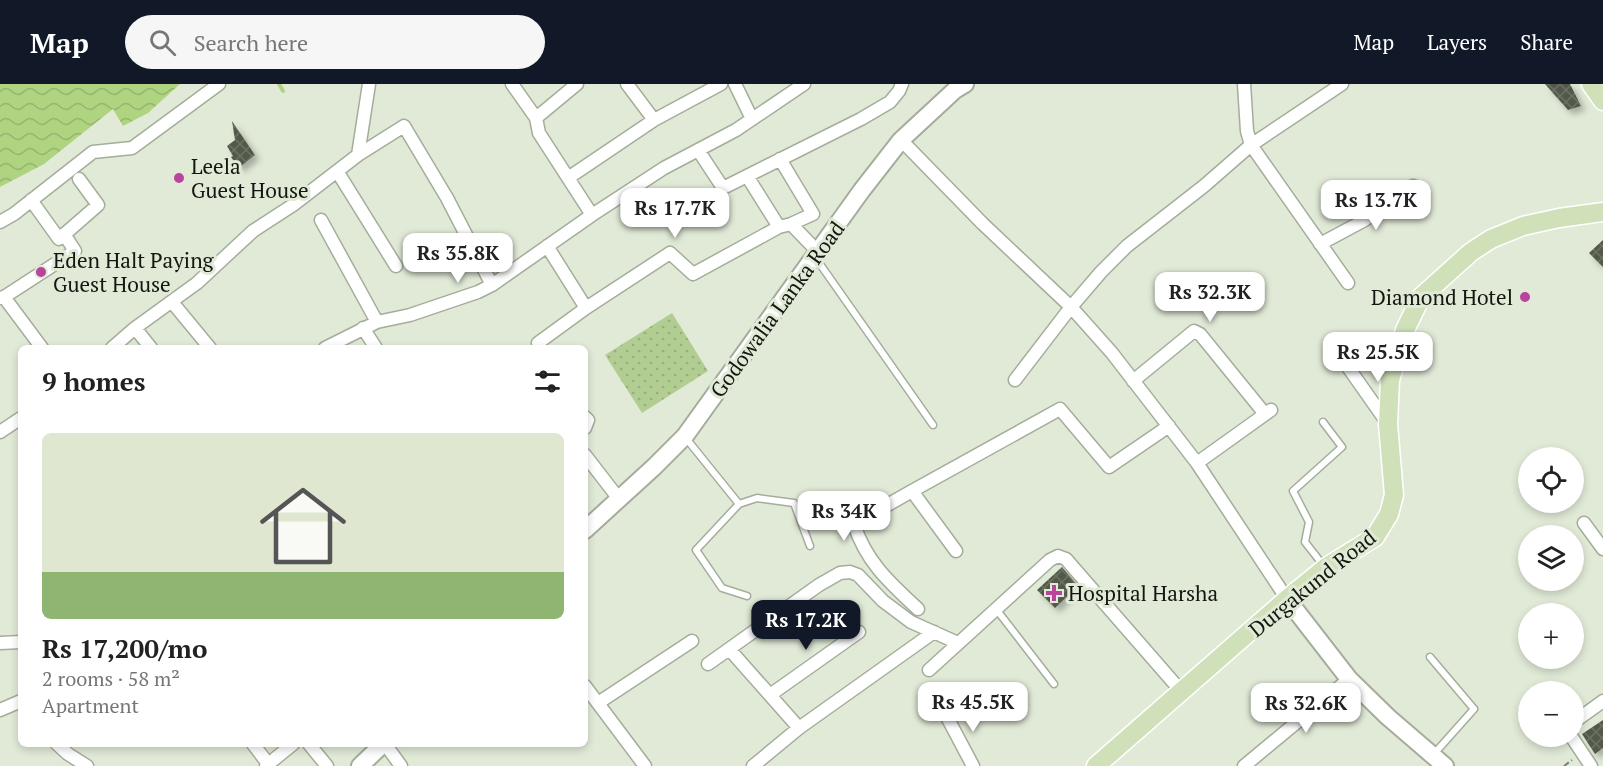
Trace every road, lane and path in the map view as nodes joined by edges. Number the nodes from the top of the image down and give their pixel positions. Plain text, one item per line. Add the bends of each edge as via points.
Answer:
1 (219, 84) edge
2 (369, 84) edge
3 (512, 84) edge
4 (577, 84) edge
5 (627, 84) edge
6 (721, 84) edge
7 (735, 84) edge
8 (804, 84) edge
9 (902, 84) edge
10 (965, 84) edge
11 (1244, 84) edge
12 (1342, 84) edge
13 (1591, 84) edge
14 (1603, 101) edge
15 (536, 118) junction
16 (752, 119) junction
17 (654, 120) junction
18 (901, 140) junction
19 (1251, 145) junction
20 (698, 150) junction
21 (358, 155) junction
22 (780, 159) junction
23 (338, 171) junction
24 (747, 176) junction
25 (79, 178) dead end
26 (568, 178) junction
27 (1413, 186) dead end
28 (31, 201) junction
29 (1603, 212) edge
30 (592, 215) junction
31 (321, 220) dead end
32 (0, 222) edge
33 (785, 225) junction
34 (64, 234) junction
35 (1320, 244) junction
36 (548, 246) junction
37 (816, 255) junction
38 (396, 266) dead end
39 (1348, 283) dead end
40 (492, 285) junction
41 (2, 298) edge
42 (172, 302) junction
43 (1071, 307) junction
44 (586, 308) junction
45 (377, 322) junction
46 (135, 328) junction
47 (363, 328) junction
48 (40, 345) edge
49 (115, 345) edge
50 (149, 345) edge
51 (208, 345) edge
52 (331, 345) edge
53 (374, 345) edge
54 (539, 345) edge
55 (1343, 360) dead end
56 (1016, 380) dead end
57 (1133, 381) junction
58 (18, 420) edge
59 (1323, 422) dead end
60 (1388, 424) junction
61 (933, 425) dead end
62 (1169, 426) junction
63 (0, 432) edge
64 (685, 436) junction
65 (588, 458) edge
66 (1197, 463) junction
67 (912, 491) junction
68 (619, 499) junction
69 (739, 504) junction
70 (1584, 523) dead end
71 (588, 527) edge
72 (810, 546) dead end
73 (1603, 549) edge
74 (956, 551) dead end
75 (1325, 568) junction
76 (747, 596) dead end
77 (1287, 599) junction
78 (918, 609) dead end
79 (996, 609) junction
80 (859, 632) dead end
81 (934, 632) junction
82 (692, 641) dead end
83 (18, 642) edge
84 (0, 643) edge
85 (958, 643) junction
86 (730, 650) junction
87 (1430, 657) dead end
88 (708, 664) dead end
89 (929, 670) dead end
90 (1349, 679) junction
91 (1054, 684) dead end
92 (588, 690) edge
93 (1181, 690) junction
94 (770, 695) junction
95 (1603, 701) edge
96 (18, 703) edge
97 (598, 704) junction
98 (0, 710) edge
99 (946, 715) dead end
100 (1584, 715) edge
101 (799, 728) junction
102 (60, 747) edge
103 (255, 747) edge
104 (289, 747) edge
105 (311, 747) edge
106 (381, 747) edge
107 (386, 747) edge
108 (1578, 747) edge
109 (1439, 761) edge
110 (87, 766) edge
111 (267, 766) edge
112 (327, 766) edge
113 (360, 766) edge
114 (401, 766) edge
115 (645, 766) edge
116 (753, 766) edge
117 (973, 766) edge
118 (1096, 766) edge
119 (1244, 766) edge
120 (1591, 766) edge

1 - 28 street via 132,148 93,152
2 - 21 street
3 - 15 street
4 - 15 street
5 - 17 street
6 - 17 street
7 - 16 street
8 - 16 street
9 - 22 street via 890,102
10 - 18 street, Godowalia Lanka Road
11 - 19 street
12 - 19 street
13 - 14 main road
15 - 26 street via 539,132
16 - 20 street
17 - 26 street
18 - 37 street, Godowalia Lanka Road
18 - 43 street
19 - 35 street
19 - 43 street via 1127,246
20 - 24 street via 723,188
20 - 30 street
21 - 23 street
21 - 40 street via 404,126
22 - 24 street
22 - 33 street via 813,214
23 - 38 street
23 - 42 street via 254,231
24 - 33 street
25 - 34 street via 98,205
26 - 30 street
27 - 35 street via 1363,221
28 - 32 street
28 - 34 street via 58,239
29 - 60 main road, Durgakund Road via 1523,226 1491,238 1421,297 1405,330 1390,380
30 - 36 street
31 - 45 street
33 - 37 street
33 - 44 street via 693,274 669,253
34 - 41 street via 75,251
35 - 39 street
36 - 40 street
36 - 44 street
37 - 61 lane
37 - 64 street, Godowalia Lanka Road
40 - 45 street via 410,315
41 - 48 street
42 - 46 street
42 - 51 street
43 - 56 street
43 - 57 street
44 - 54 street
45 - 47 street
46 - 49 street
46 - 50 street
47 - 52 street
47 - 53 street
55 - 60 street
57 - 62 street
57 - 66 street via 1194,332 1200,334 1268,412
58 - 63 street
59 - 75 lane via 1342,447 1293,491 1309,522 1305,542
60 - 75 main road, Durgakund Road via 1394,495 1389,514 1375,537
62 - 66 street
62 - 67 street via 1108,467 1060,409
64 - 68 street, Godowalia Lanka Road
64 - 69 lane
65 - 68 street
66 - 77 street
67 - 74 street
67 - 78 street via 854,524 872,563
68 - 71 street, Godowalia Lanka Road
69 - 72 lane via 757,498 794,503
69 - 76 lane via 696,550 722,588
70 - 73 street
75 - 77 main road, Durgakund Road
77 - 90 street
77 - 93 main road, Durgakund Road
79 - 85 street
79 - 91 lane
79 - 93 street via 1050,560 1058,556 1066,559
80 - 94 street
81 - 85 street
81 - 86 street via 911,622 850,572 819,585
81 - 101 street
82 - 97 street
83 - 84 street
85 - 89 street
86 - 88 street
86 - 94 street
87 - 109 lane via 1474,710
90 - 109 street
90 - 119 street
92 - 97 street
93 - 118 main road, Durgakund Road
94 - 101 street
95 - 100 street
96 - 98 street
97 - 115 street
99 - 117 street
101 - 116 street
102 - 110 street
103 - 111 street
104 - 111 street
105 - 112 street
106 - 113 street
107 - 114 street
108 - 120 street

